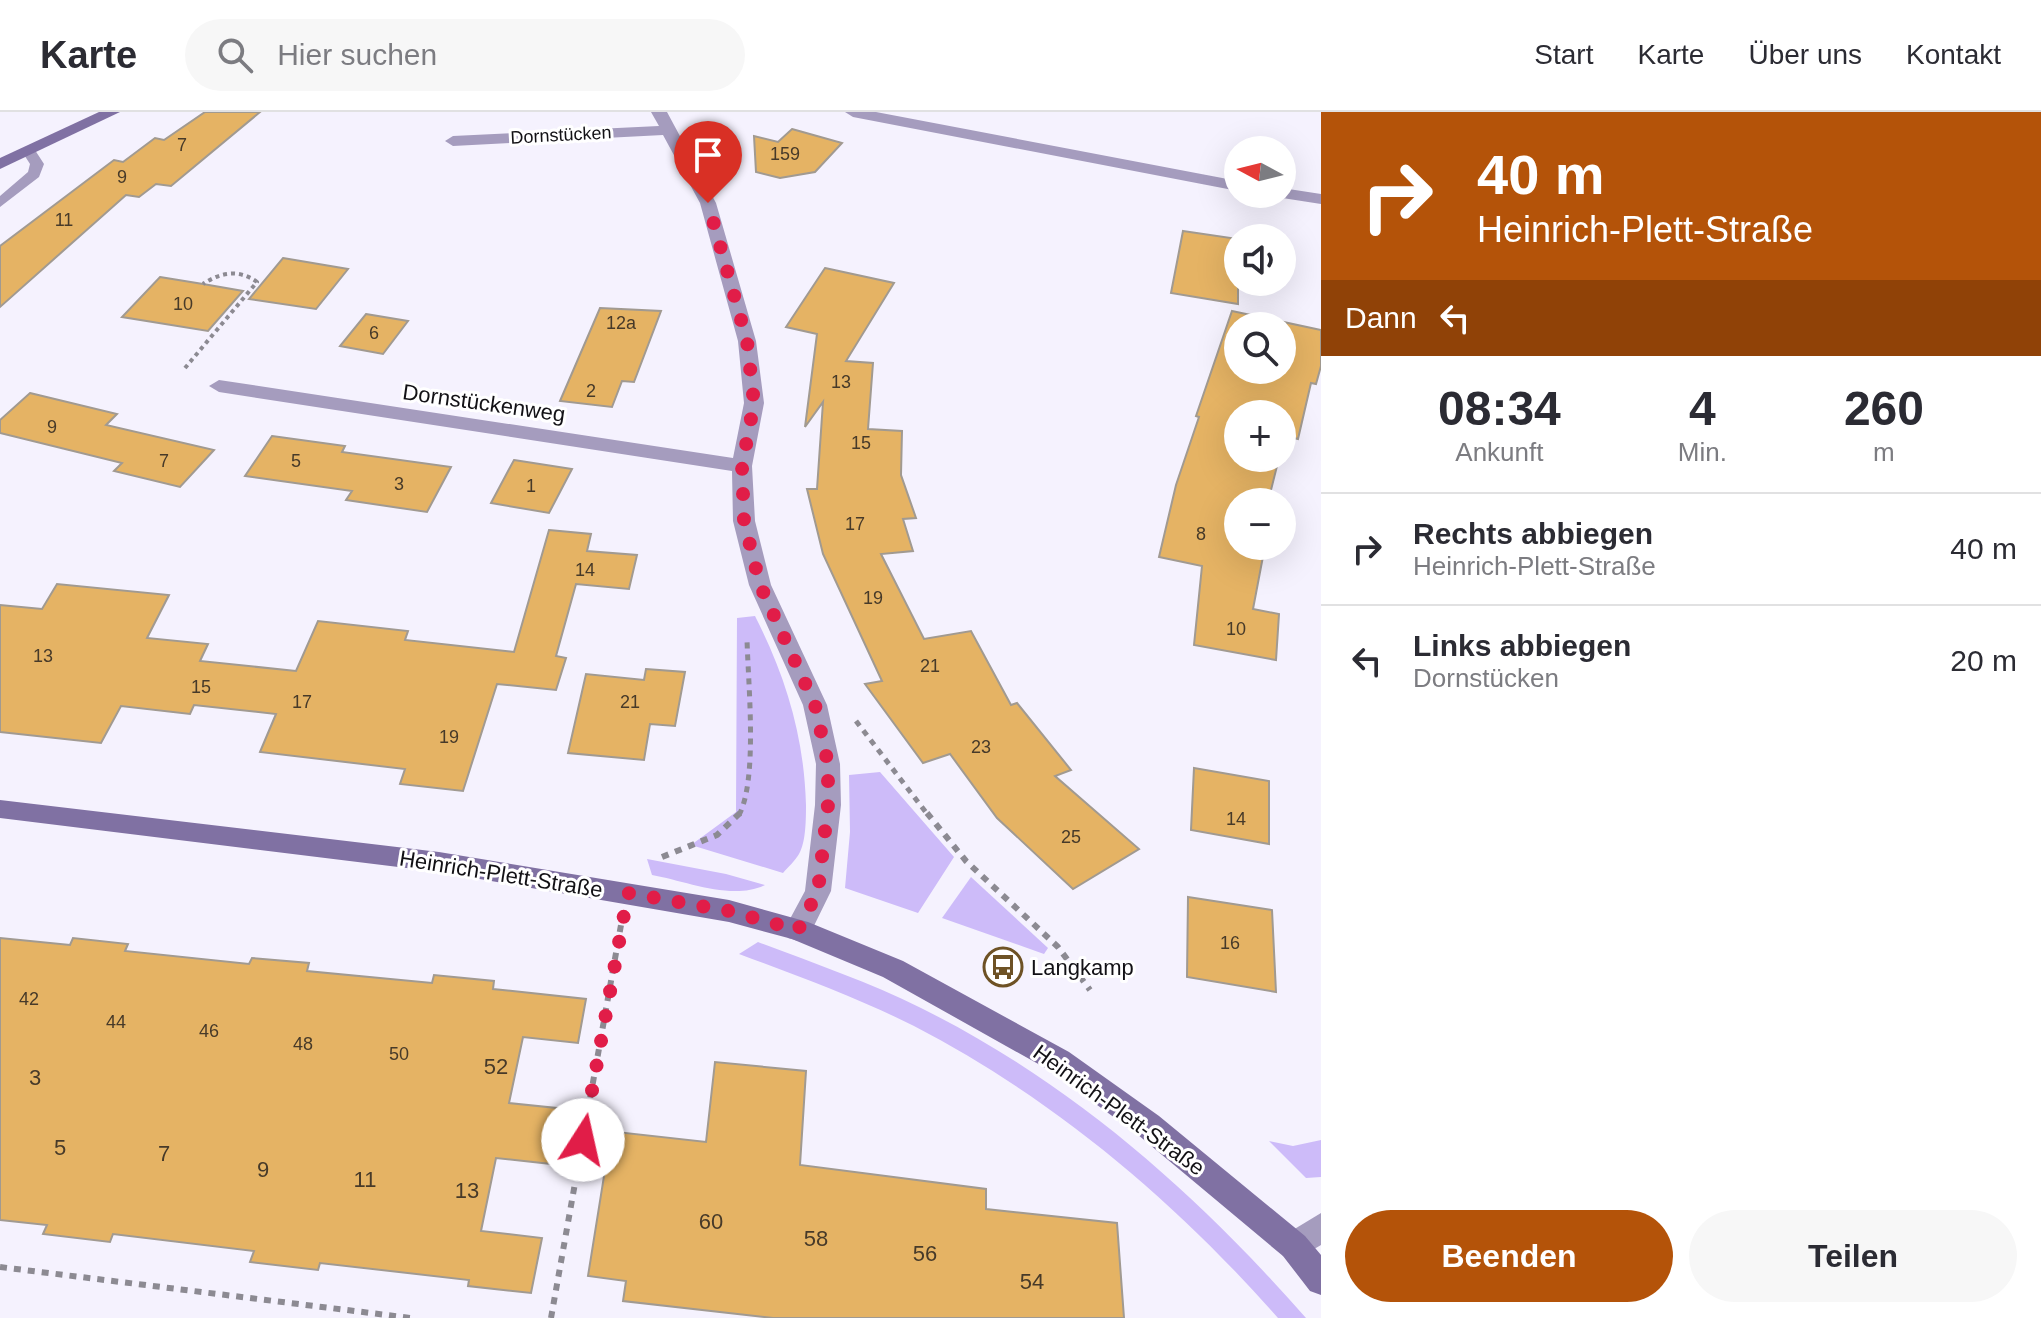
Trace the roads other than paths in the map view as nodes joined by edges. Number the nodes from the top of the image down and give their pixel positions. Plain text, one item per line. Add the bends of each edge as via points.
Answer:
1 (112, 112) edge
2 (853, 112) edge
3 (663, 121) edge
4 (453, 141) dead end
5 (28, 150) junction
6 (0, 164) edge
7 (1224, 183) edge
8 (1296, 195) edge
9 (1321, 199) edge
10 (0, 203) edge
11 (219, 386) dead end
12 (742, 466) junction
13 (0, 809) edge
14 (798, 930) junction
15 (1321, 1227) edge
16 (1294, 1246) junction
17 (1321, 1280) edge

1 - 5 street
2 - 7 street
3 - 4 street, Dornstücken
3 - 12 street, Dornstücken via 708,203 747,341 754,403
5 - 6 street
5 - 10 lane via 37,164 34,174
8 - 9 street
11 - 12 street, Dornstückenweg
12 - 14 street, Dornstücken via 744,521 760,585 815,705 828,764 818,891
13 - 14 street, Heinrich-Plett-Straße via 439,862 729,911
14 - 16 street, Heinrich-Plett-Straße via 893,969 1059,1061 1148,1125
15 - 16 street
16 - 17 street, Heinrich-Plett-Straße

